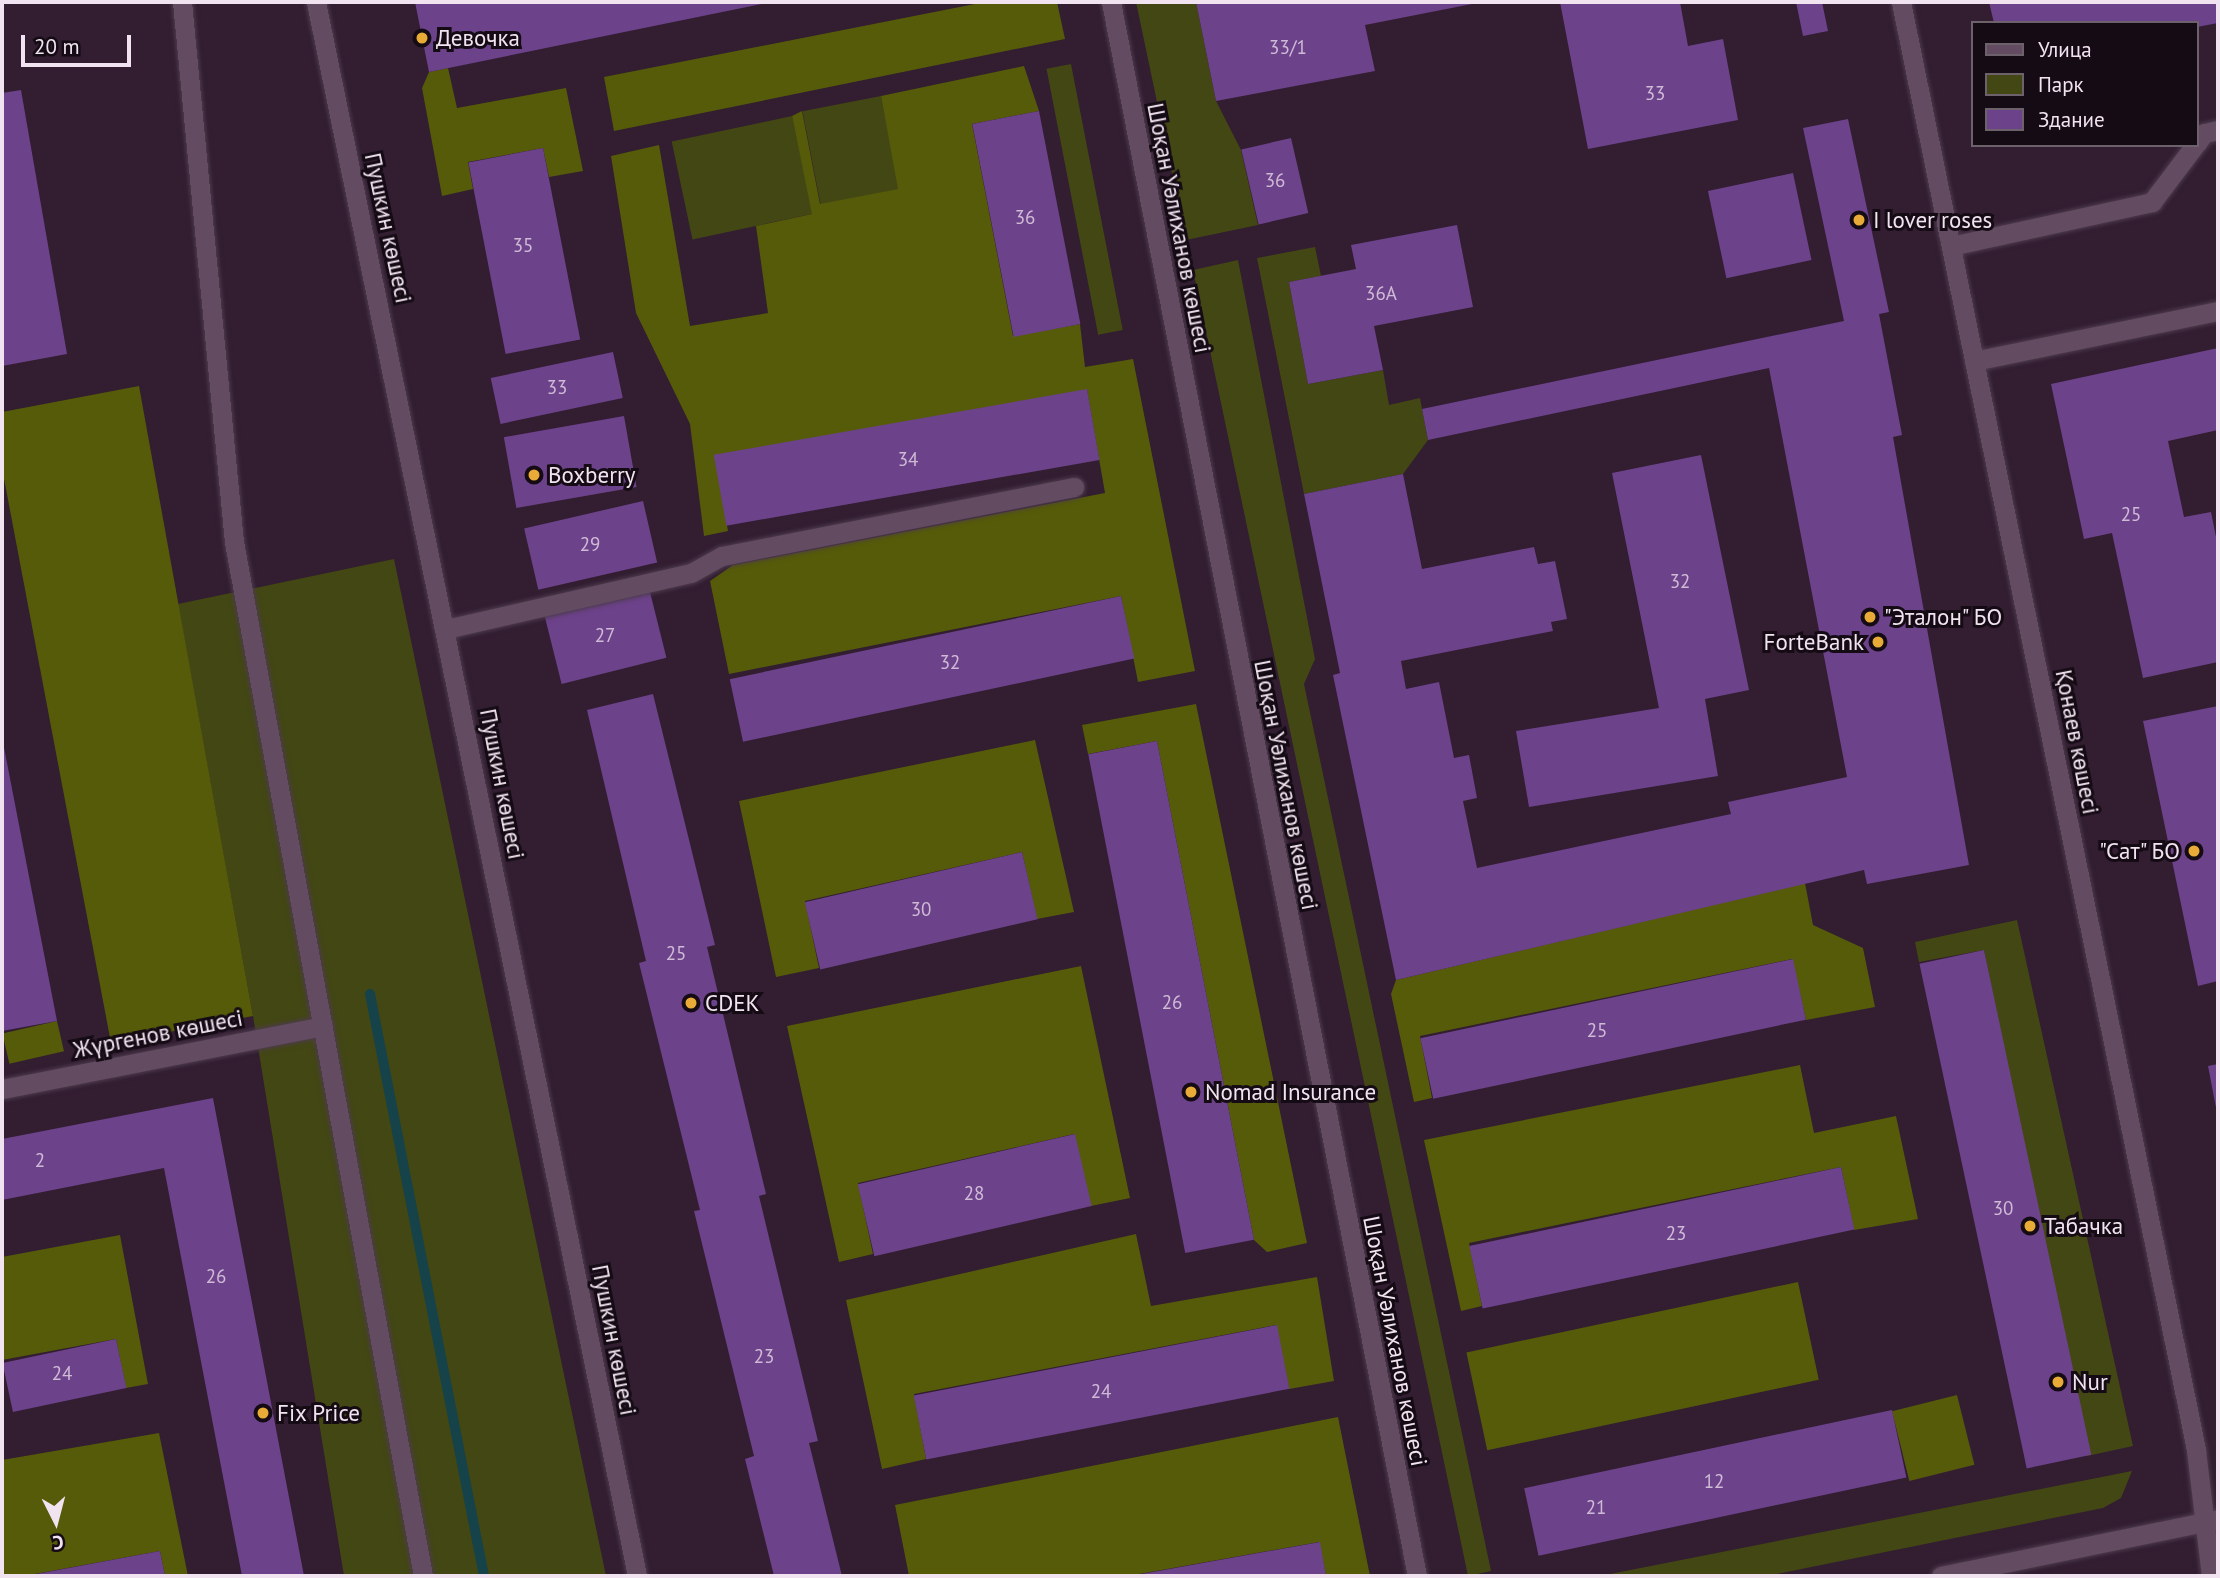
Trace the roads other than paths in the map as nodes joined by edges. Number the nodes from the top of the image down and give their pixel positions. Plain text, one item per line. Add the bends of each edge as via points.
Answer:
1 (182, 2) edge
2 (316, 2) edge
3 (1111, 2) edge
4 (1900, 2) edge
5 (2218, 130) edge
6 (2199, 140) edge
7 (2194, 147) edge
8 (1951, 246) junction
9 (2218, 311) edge
10 (1974, 361) junction
11 (1074, 487) dead end
12 (446, 629) junction
13 (323, 1026) junction
14 (2, 1089) edge
15 (2212, 1520) edge
16 (423, 1576) edge
17 (637, 1576) edge
18 (1417, 1576) edge
19 (1941, 1576) edge
20 (2211, 1576) edge

1 - 13 street via 234,542
2 - 12 street, Пушкин көшесі
3 - 18 street, Шоқан Уәлиханов көшесі
4 - 8 street, Қонаев көшесі
5 - 6 street via 2204,133
7 - 8 street via 2152,202
8 - 10 street, Қонаев көшесі
9 - 10 street
10 - 15 street, Қонаев көшесі
11 - 12 street via 722,555 691,573
12 - 17 street, Пушкин көшесі
13 - 14 street, Жүргенов көшесі
13 - 16 street
15 - 19 street
15 - 20 street, Қонаев көшесі

